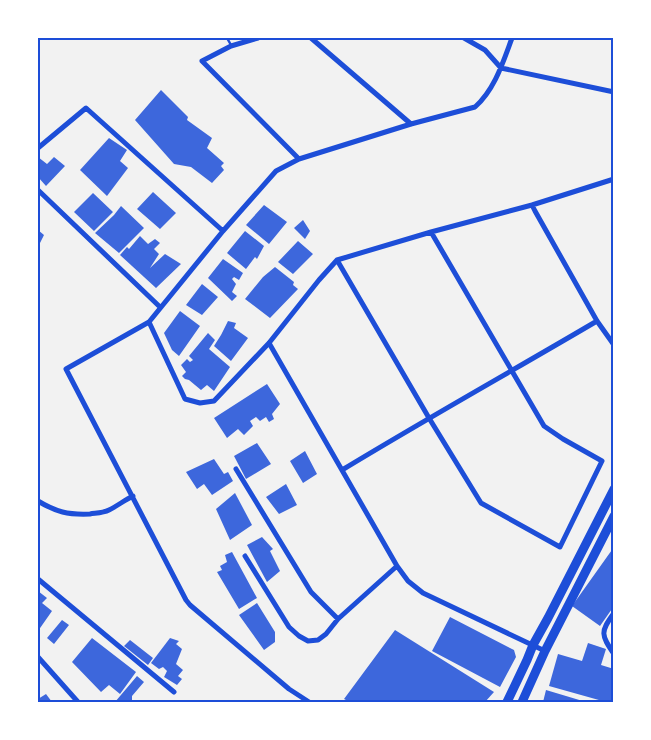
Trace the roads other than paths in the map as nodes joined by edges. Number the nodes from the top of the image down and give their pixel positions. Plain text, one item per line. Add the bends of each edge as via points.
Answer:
1 (227, 38) edge
2 (258, 38) edge
3 (311, 38) edge
4 (464, 38) edge
5 (512, 38) edge
6 (231, 46) junction
7 (501, 68) junction
8 (614, 92) edge
9 (411, 124) junction
10 (38, 148) edge
11 (299, 159) junction
12 (614, 180) edge
13 (38, 190) edge
14 (532, 205) junction
15 (223, 231) junction
16 (431, 232) junction
17 (337, 260) junction
18 (160, 307) junction
19 (597, 321) junction
20 (149, 322) junction
21 (269, 343) junction
22 (614, 345) edge
23 (512, 371) junction
24 (429, 418) junction
25 (236, 469) dead end
26 (342, 470) junction
27 (614, 489) edge
28 (133, 496) junction
29 (38, 501) edge
30 (614, 516) edge
31 (245, 556) dead end
32 (397, 566) junction
33 (38, 579) edge
34 (614, 613) edge
35 (338, 619) junction
36 (533, 645) junction
37 (545, 651) junction
38 (614, 654) edge
39 (38, 656) edge
40 (174, 692) dead end
41 (78, 702) edge
42 (309, 702) edge
43 (507, 702) edge
44 (522, 702) edge

1 - 6 lane
2 - 6 street
3 - 9 street
4 - 7 street via 486,50
5 - 7 street
6 - 11 street via 202,61
7 - 8 street
7 - 9 street via 490,91 475,108
9 - 11 street
10 - 15 street via 86,108
11 - 15 street via 276,171
12 - 14 street
13 - 18 street
14 - 16 street
14 - 19 street
15 - 18 street
16 - 17 street
16 - 23 street
17 - 21 street
17 - 24 street
18 - 20 street
19 - 22 street
19 - 23 street
20 - 21 street via 185,399 200,403 214,401
20 - 28 street via 66,369
21 - 26 street
23 - 24 street
23 - 24 street via 544,426 602,461 560,547 481,503
24 - 26 street
25 - 35 street via 311,592
26 - 32 street
27 - 36 main road
28 - 29 street via 107,511 87,514 53,510
28 - 42 street via 190,605
30 - 37 main road
31 - 35 street via 289,627 299,636 308,641 318,640
32 - 35 street
32 - 36 street via 408,582 423,593
33 - 40 street
34 - 38 street via 603,632
36 - 37 street
36 - 43 main road
37 - 44 main road
39 - 41 street

